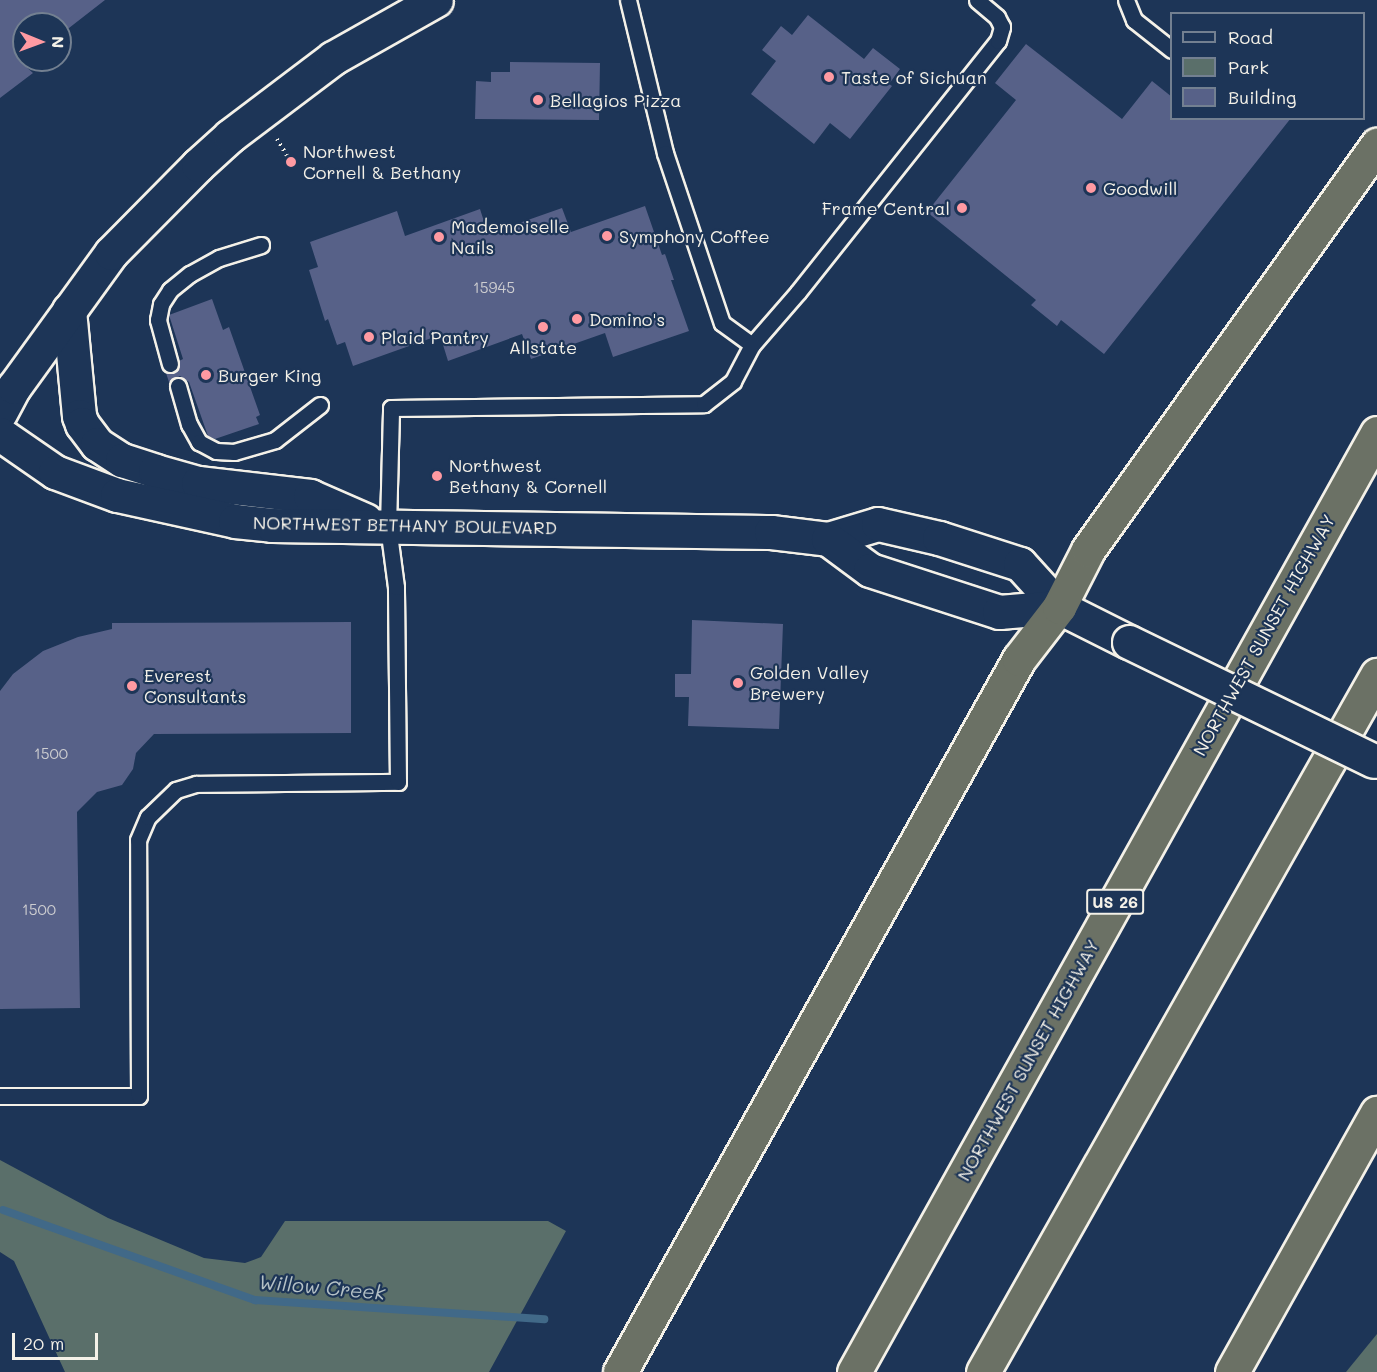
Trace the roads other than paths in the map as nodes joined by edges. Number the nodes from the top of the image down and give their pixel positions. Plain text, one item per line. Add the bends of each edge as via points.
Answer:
1 (436, 0) edge
2 (628, 0) edge
3 (977, 0) edge
4 (1126, 0) edge
5 (1170, 48) edge
6 (1377, 145) edge
7 (261, 245) dead end
8 (69, 310) junction
9 (752, 345) junction
10 (170, 364) dead end
11 (178, 386) dead end
12 (320, 405) dead end
13 (0, 414) edge
14 (1377, 433) edge
15 (0, 434) edge
16 (384, 526) junction
17 (828, 539) junction
18 (1059, 607) junction
19 (1377, 675) edge
20 (1377, 762) edge
21 (0, 1096) edge
22 (1377, 1113) edge
23 (620, 1372) edge
24 (854, 1372) edge
25 (983, 1372) edge
26 (1232, 1372) edge

1 - 8 main road via 333,58 230,136 119,244
2 - 9 lane via 664,153 722,322
3 - 9 lane via 997,16 1002,27 998,41
4 - 5 lane via 1134,20
6 - 18 highway via 1088,550
7 - 10 lane via 219,258 170,290 158,320
8 - 13 main road via 14,387
8 - 16 main road via 79,416 97,444 122,460 155,471 198,483 310,496
9 - 16 lane via 733,381 704,404 391,408
11 - 12 lane via 189,424 199,442 216,451 234,452 275,440
14 - 24 highway, NORTHWEST SUNSET HIGHWAY / US 26
15 - 16 main road, NORTHWEST BETHANY BOULEVARD via 55,472 117,495 197,514 273,525
16 - 17 main road, NORTHWEST BETHANY BOULEVARD via 720,530
16 - 21 lane via 396,587 398,782 196,784 176,790 148,817 138,840 139,1096
17 - 18 main road, NORTHWEST BETHANY BOULEVARD via 870,570 999,612
17 - 18 main road, NORTHWEST BETHANY BOULEVARD via 878,524 997,555 1020,564
18 - 20 main road, NORTHWEST BETHANY BOULEVARD, bridge
18 - 23 highway via 1019,659
19 - 25 highway
22 - 26 highway

